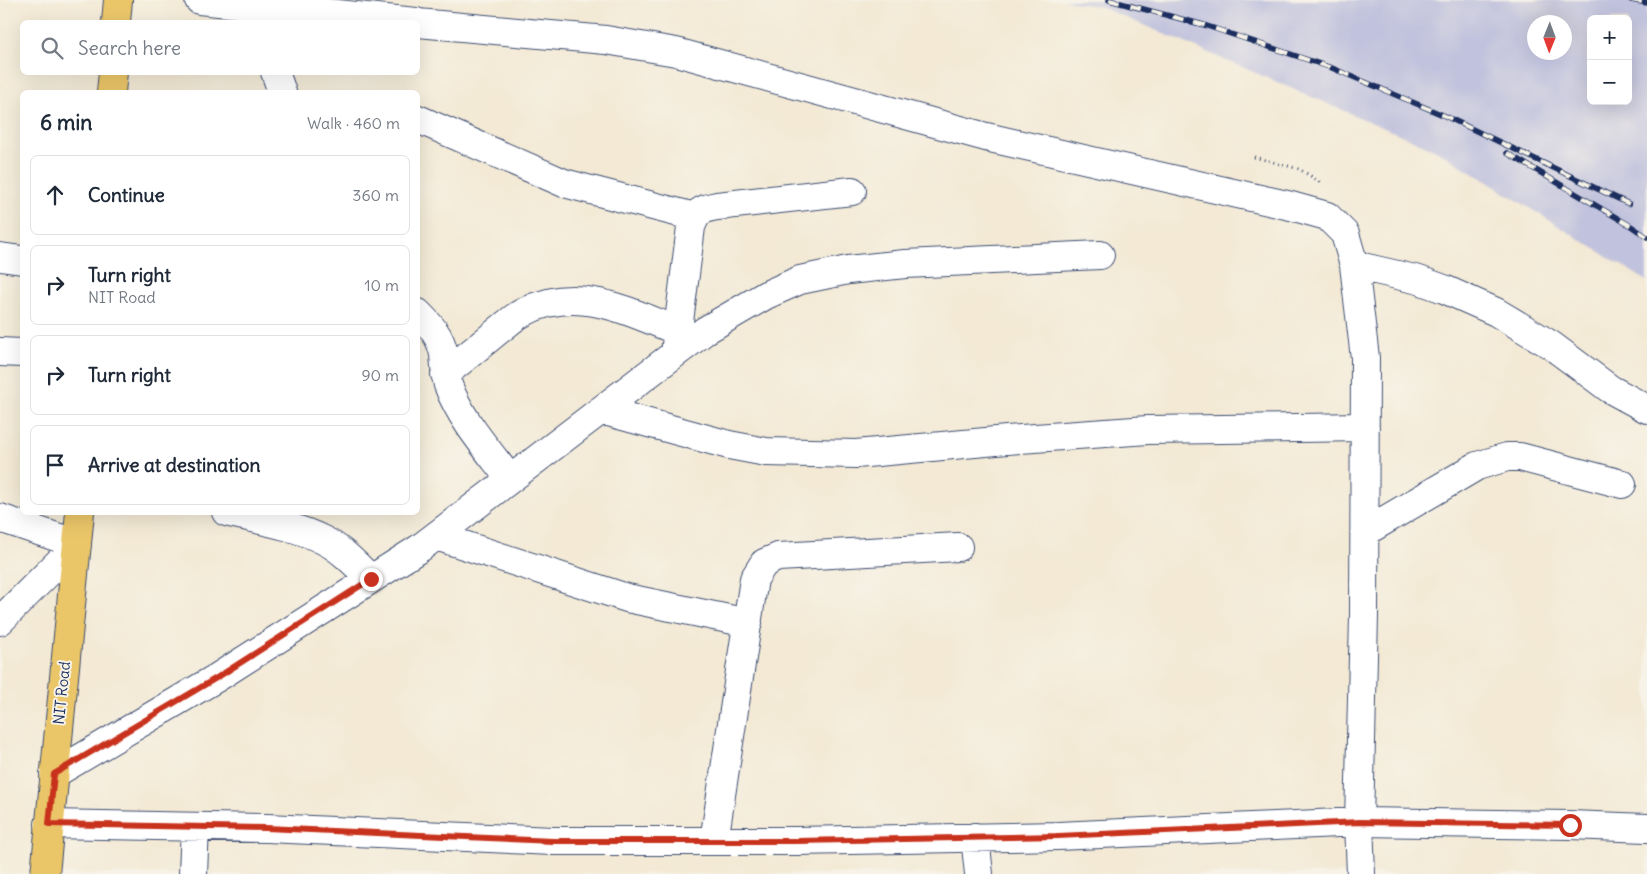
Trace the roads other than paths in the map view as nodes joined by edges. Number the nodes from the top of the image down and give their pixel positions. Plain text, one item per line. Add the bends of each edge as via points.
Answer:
1 (118, 0) edge
2 (199, 0) edge
3 (257, 14) edge
4 (116, 20) edge
5 (364, 20) edge
6 (420, 23) edge
7 (113, 75) edge
8 (277, 75) edge
9 (111, 90) edge
10 (281, 90) edge
11 (420, 120) edge
12 (852, 191) dead end
13 (695, 217) junction
14 (1100, 255) dead end
15 (0, 257) edge
16 (20, 260) edge
17 (1354, 265) junction
18 (420, 315) edge
19 (677, 342) junction
20 (0, 352) edge
21 (20, 353) edge
22 (445, 374) junction
23 (1647, 409) edge
24 (601, 410) junction
25 (1365, 427) junction
26 (510, 479) junction
27 (1622, 484) dead end
28 (80, 515) edge
29 (238, 515) edge
30 (0, 518) edge
31 (1364, 532) junction
32 (436, 536) junction
33 (77, 544) junction
34 (958, 547) dead end
35 (371, 579) junction
36 (0, 622) edge
37 (748, 623) junction
38 (54, 774) junction
39 (1360, 822) junction
40 (49, 824) junction
41 (195, 827) junction
42 (1647, 828) edge
43 (975, 838) junction
44 (714, 841) junction
45 (45, 874) edge
46 (193, 874) edge
47 (979, 874) edge
48 (1361, 874) edge

1 - 4 main road
2 - 3 street
3 - 5 street
6 - 17 street via 606,40 676,52 986,137 1291,206 1327,216 1345,234
7 - 9 main road
8 - 10 street
11 - 13 street via 564,183
12 - 13 street via 717,206 703,209
13 - 19 street via 689,240
14 - 19 street via 905,264 848,270 800,280
15 - 16 street
17 - 23 street via 1419,280 1496,312 1551,345 1610,389
17 - 25 street via 1365,358
18 - 22 street via 440,339
19 - 22 street via 627,311 603,303 565,299 548,301 522,312
19 - 24 street
20 - 21 street
22 - 26 street via 462,414
24 - 25 street via 766,452 856,454 1148,430
24 - 26 street
25 - 31 street
26 - 32 street
27 - 31 street via 1520,457 1507,457 1477,466
28 - 33 main road, NIT Road
29 - 35 street via 303,531 324,540 344,553
30 - 33 street
31 - 39 street
32 - 35 street
32 - 37 street via 627,598
33 - 36 street
33 - 38 main road, NIT Road
34 - 37 street via 778,557 764,563 754,578
35 - 38 street via 218,677
37 - 44 street
38 - 40 main road, NIT Road
39 - 42 street
39 - 43 street
39 - 48 street
40 - 41 street
40 - 45 main road, NIT Road
41 - 44 street via 553,841
41 - 46 street
43 - 44 street
43 - 47 street

